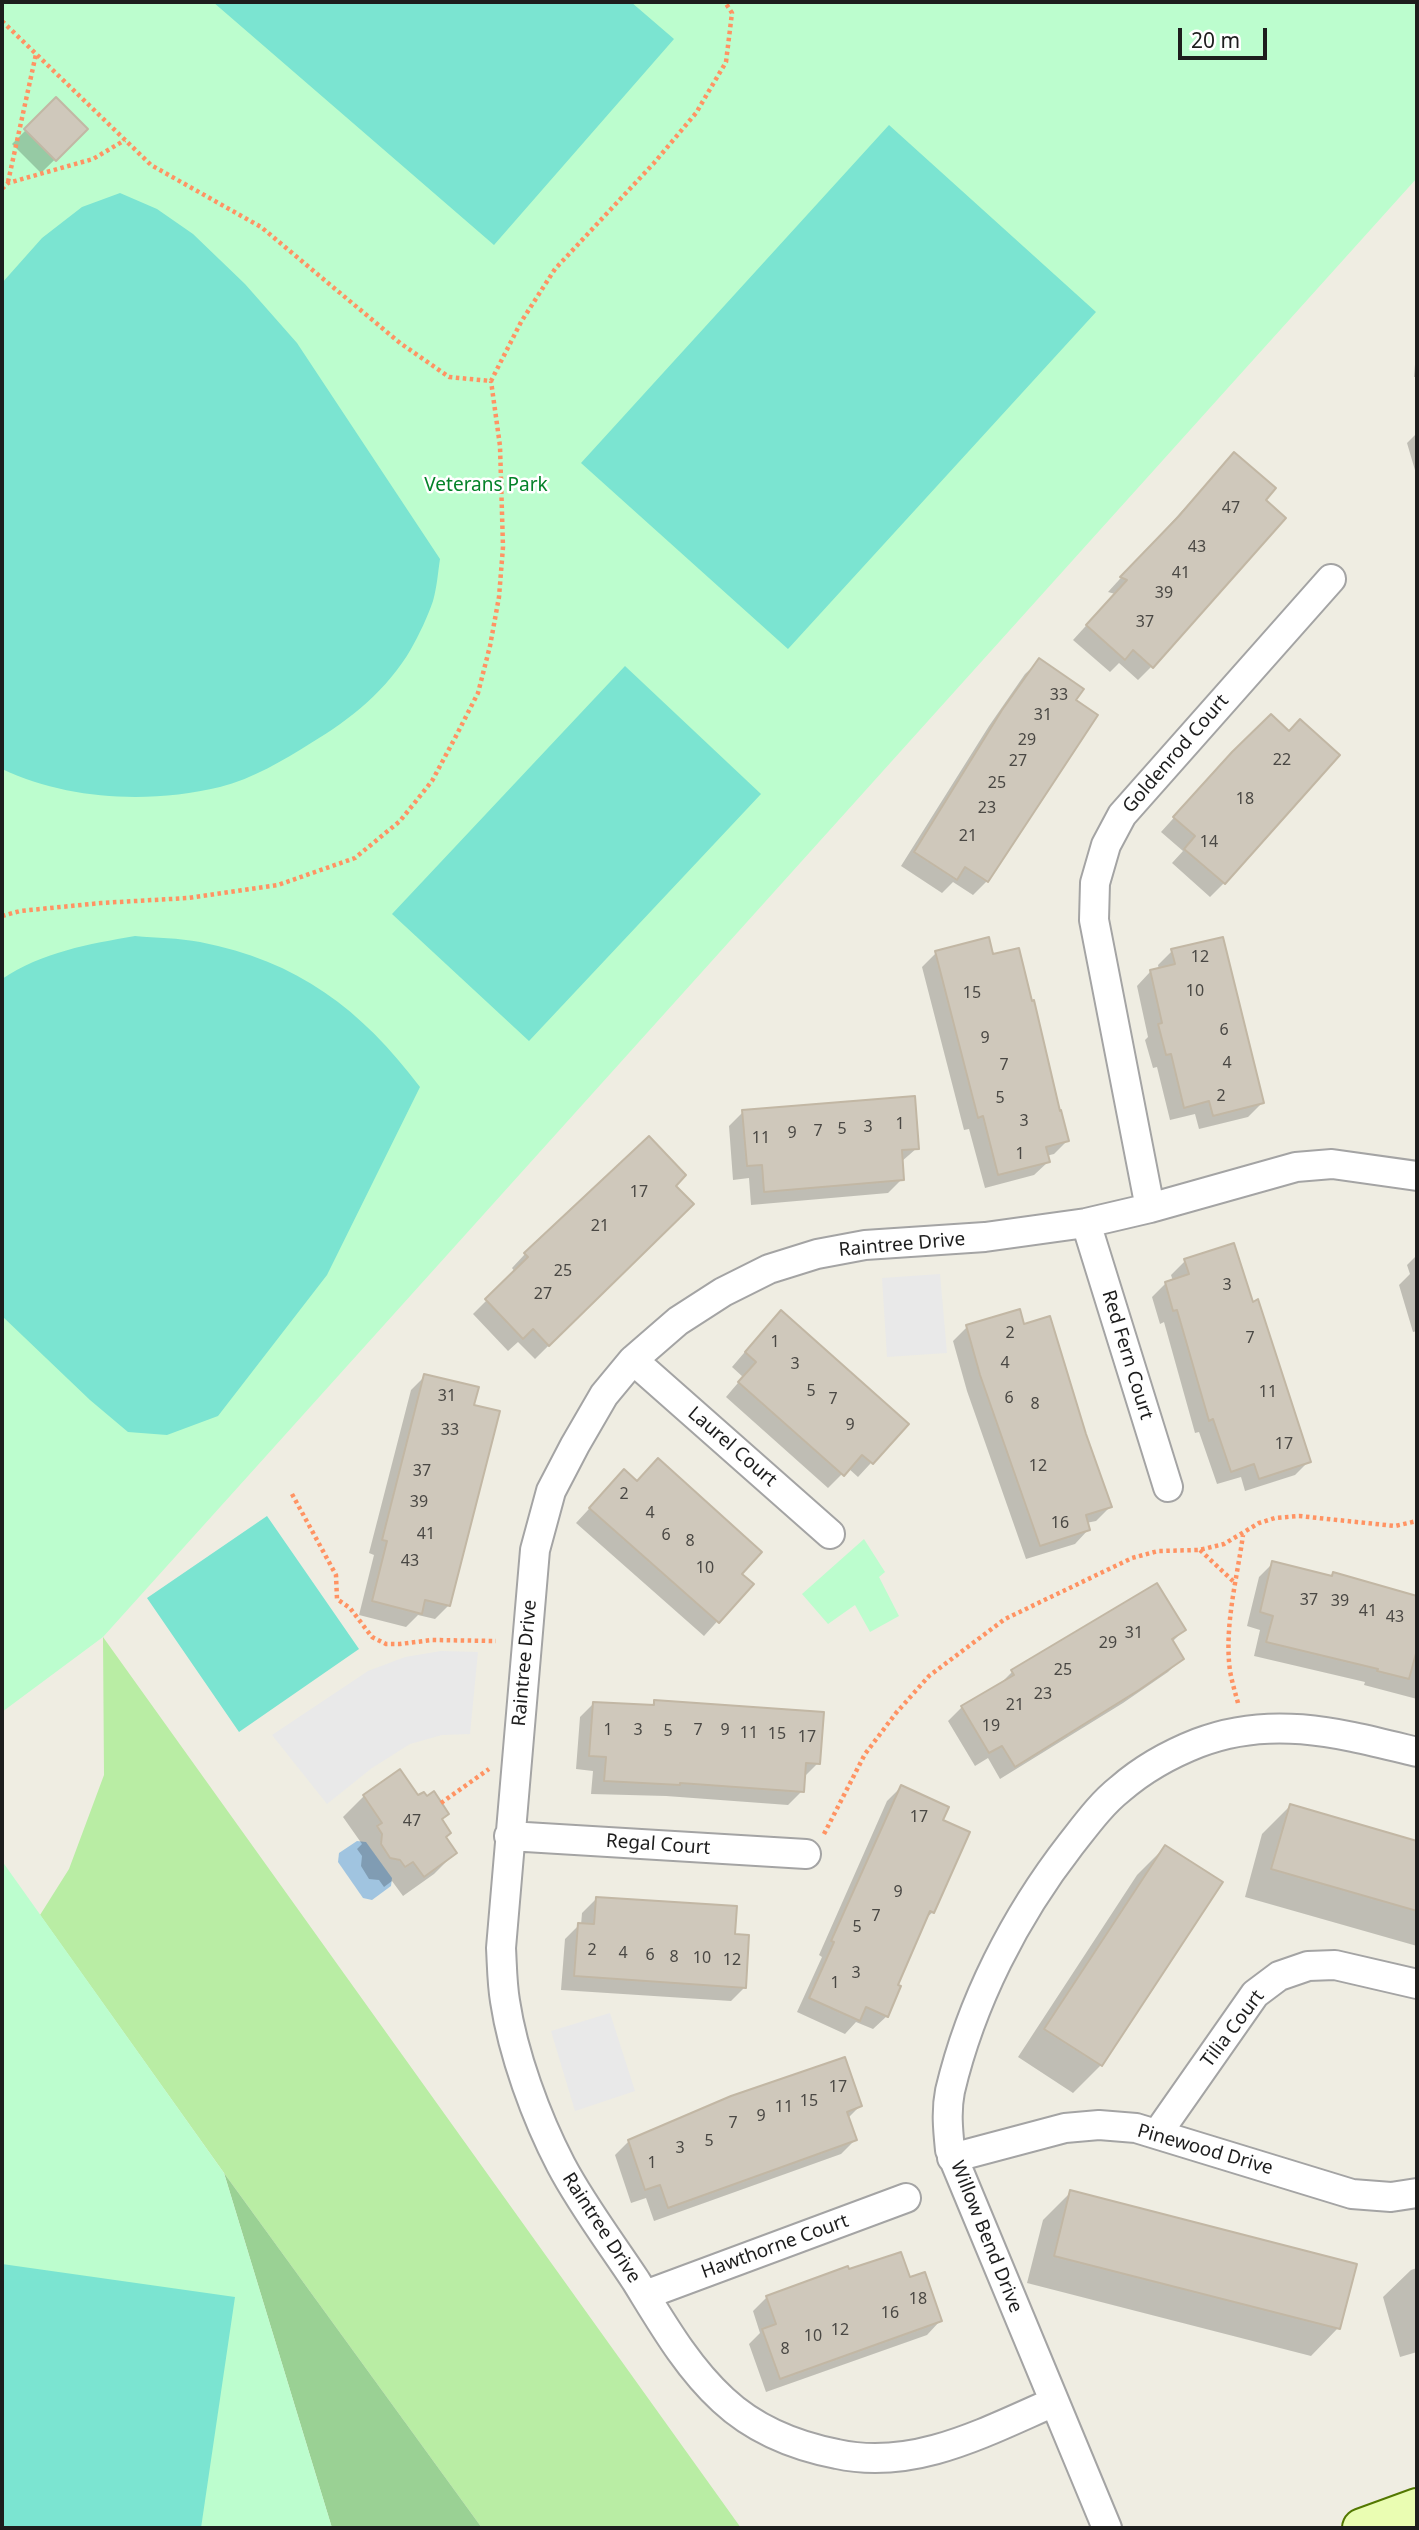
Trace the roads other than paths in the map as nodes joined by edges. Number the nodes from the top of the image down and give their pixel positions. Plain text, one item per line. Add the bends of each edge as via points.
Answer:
1 (1331, 579) dead end
2 (1417, 1176) edge
3 (1150, 1208) junction
4 (1086, 1223) junction
5 (633, 1360) junction
6 (1168, 1487) dead end
7 (830, 1534) dead end
8 (1417, 1752) edge
9 (509, 1836) junction
10 (806, 1854) road end
11 (1417, 1984) edge
12 (1157, 2134) junction
13 (952, 2158) junction
14 (1417, 2193) edge
15 (906, 2198) dead end
16 (645, 2295) junction
17 (1054, 2402) junction
18 (1417, 2508) edge
19 (1107, 2528) edge
20 (1362, 2528) edge

1 - 3 street, Goldenrod Court via 1132,801 1106,845 1095,883 1094,920
2 - 3 street, Raintree Drive via 1332,1164 1296,1167
3 - 4 street, Raintree Drive
4 - 5 street, Raintree Drive via 817,1254 769,1269 723,1292 678,1321
4 - 6 street, Red Fern Court
5 - 7 street, Laurel Court
5 - 9 street, Raintree Drive via 604,1395 551,1491 535,1550
8 - 13 street, Willow Bend Drive via 1326,1730 1242,1731 1199,1742 1155,1763 1119,1789 1048,1874 1007,1941 975,2012 950,2092 947,2122
9 - 10 street, Regal Court
9 - 16 street, Raintree Drive via 501,1948 505,2001 523,2068 562,2168
11 - 12 street, Tilia Court via 1335,1965 1308,1966 1279,1976 1255,1994
12 - 13 street, Pinewood Drive via 1099,2125 1065,2128
12 - 14 street, Pinewood Drive via 1352,2194 1391,2197
13 - 17 street, Willow Bend Drive
15 - 16 street, Hawthorne Court
16 - 17 street, Raintree Drive via 693,2370 725,2402 762,2428 839,2455 924,2454 964,2442
17 - 19 street, Willow Bend Drive
18 - 20 street

